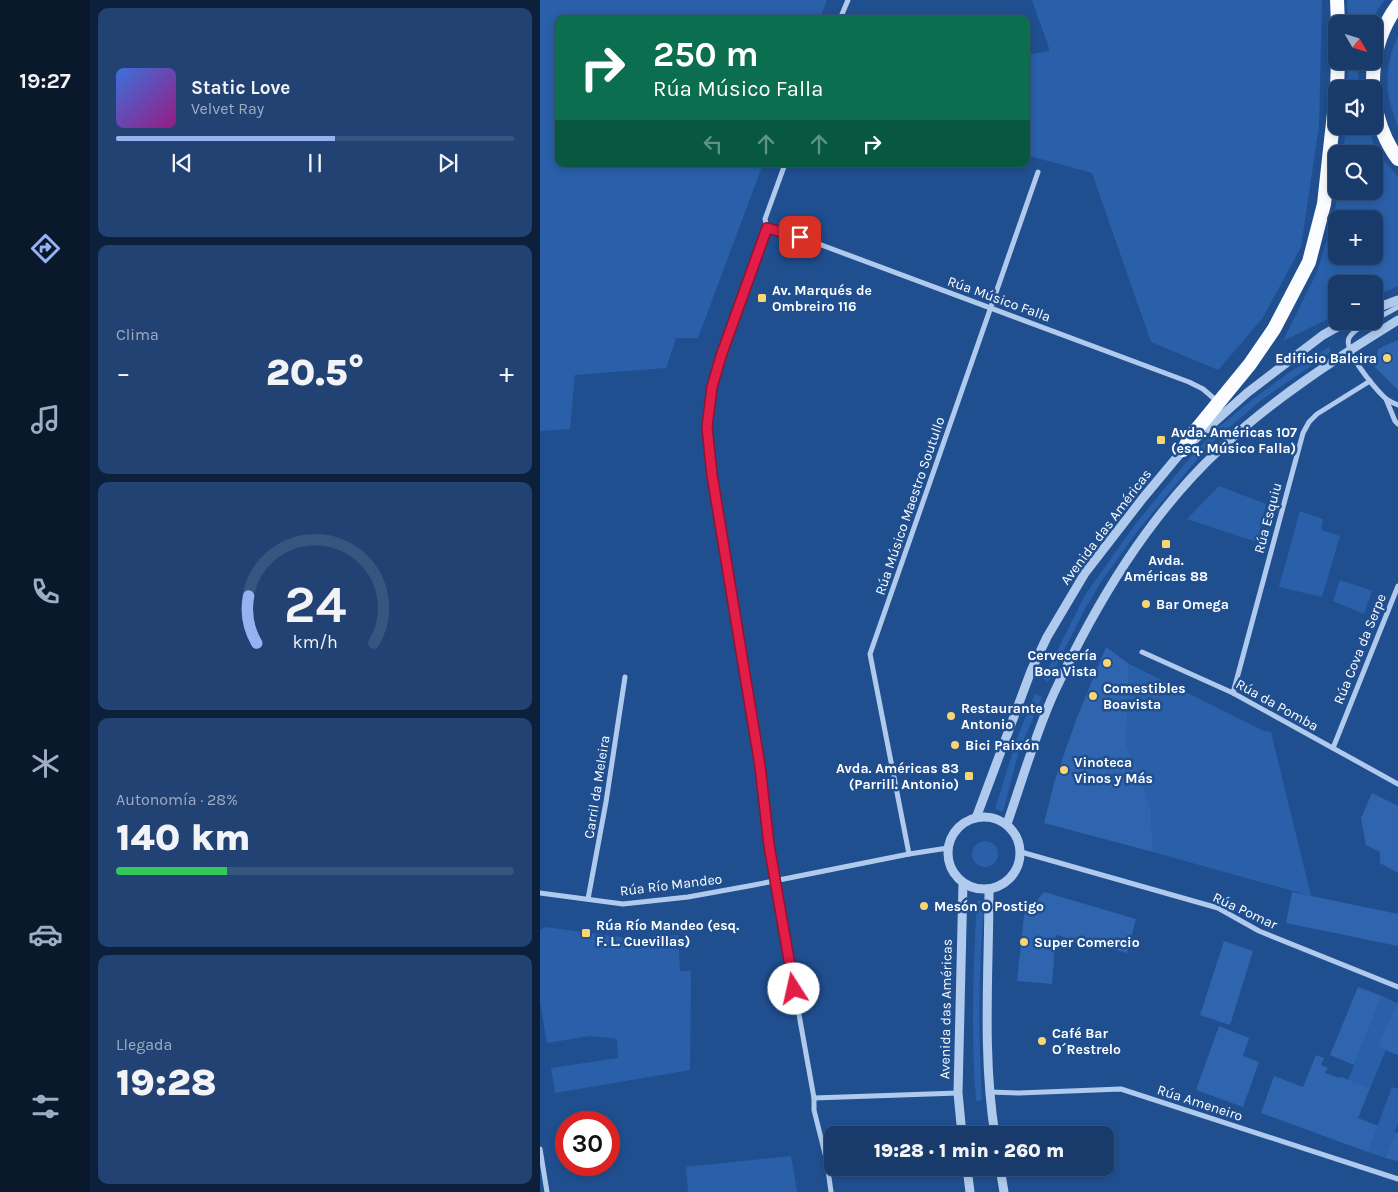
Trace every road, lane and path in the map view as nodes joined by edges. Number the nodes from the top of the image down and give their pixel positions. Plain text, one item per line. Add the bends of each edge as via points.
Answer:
1 (848, 0) edge
2 (1337, 0) edge
3 (1398, 6) edge
4 (842, 15) edge
5 (1338, 15) edge
6 (1373, 80) edge
7 (1383, 133) edge
8 (1332, 135) edge
9 (1398, 159) edge
10 (784, 167) edge
11 (1038, 172) dead end
12 (767, 228) junction
13 (1398, 300) edge
14 (1383, 306) edge
15 (1398, 307) edge
16 (990, 308) junction
17 (1383, 315) edge
18 (1398, 320) edge
19 (1332, 330) edge
20 (1359, 330) edge
21 (1350, 350) junction
22 (1370, 382) junction
23 (1386, 399) junction
24 (1218, 402) junction
25 (1398, 405) edge
26 (1398, 424) edge
27 (1184, 450) junction
28 (1398, 586) edge
29 (1142, 652) dead end
30 (625, 677) dead end
31 (1233, 693) junction
32 (1333, 748) junction
33 (1398, 784) edge
34 (976, 818) junction
35 (1007, 824) junction
36 (948, 848) junction
37 (1021, 852) junction
38 (909, 854) junction
39 (775, 881) junction
40 (963, 883) junction
41 (988, 889) junction
42 (540, 893) edge
43 (588, 899) junction
44 (1398, 987) edge
45 (990, 1092) junction
46 (958, 1094) junction
47 (814, 1098) junction
48 (961, 1126) edge
49 (994, 1126) edge
50 (540, 1149) edge
51 (968, 1176) edge
52 (1001, 1176) edge
53 (1398, 1179) edge
54 (547, 1192) edge
55 (831, 1192) edge
56 (970, 1192) edge
57 (1004, 1192) edge

1 - 4 street
2 - 5 highway
3 - 6 highway via 1380,38
7 - 9 highway
8 - 24 highway via 1324,204 1309,262 1274,329
10 - 12 street via 765,219
11 - 16 street, Rúa Músico Maestro Soutullo
12 - 16 street, Rúa Músico Falla via 800,237
12 - 39 street via 721,356 712,387 707,427
13 - 14 street
15 - 17 street
16 - 24 street, Rúa Músico Falla via 1190,382
16 - 38 street, Rúa Músico Maestro Soutullo via 870,654
18 - 21 street
19 - 27 street, Avenida das Américas via 1247,393
20 - 21 street via 1351,335 1348,342
21 - 22 street
21 - 35 street via 1263,411 1220,448 1170,502 1130,555 1106,592 1054,694
22 - 23 street
22 - 31 street, Rúa Esquiu via 1317,414 1303,433
23 - 25 street
23 - 26 street
24 - 27 highway
27 - 34 street, Avenida das Américas via 1085,573 1046,638 1026,682
28 - 32 street, Rúa Cova da Serpe
29 - 31 street, Rúa da Pomba
30 - 43 street, Carril da Meleira
31 - 32 street, Rúa da Pomba
32 - 33 street, Rúa da Pomba
34 - 35 street via 992,818
34 - 36 street via 958,828
35 - 37 street via 1019,841
36 - 38 street, Rúa Río Mandeo
36 - 40 street via 950,866
37 - 41 street via 1015,872 1004,884
37 - 44 street, Rúa Pomar via 1218,908 1259,931
38 - 39 street, Rúa Río Mandeo
39 - 43 street, Rúa Río Mandeo via 688,897 623,904
39 - 47 street
40 - 41 street
40 - 46 street, Avenida das Américas
41 - 45 street
42 - 43 street, Rúa Río Mandeo
45 - 49 street
45 - 53 street, Rúa Ameneiro via 1121,1089
46 - 47 street
46 - 48 street, Avenida das Américas
47 - 55 street
50 - 54 street
51 - 56 street
52 - 57 street

